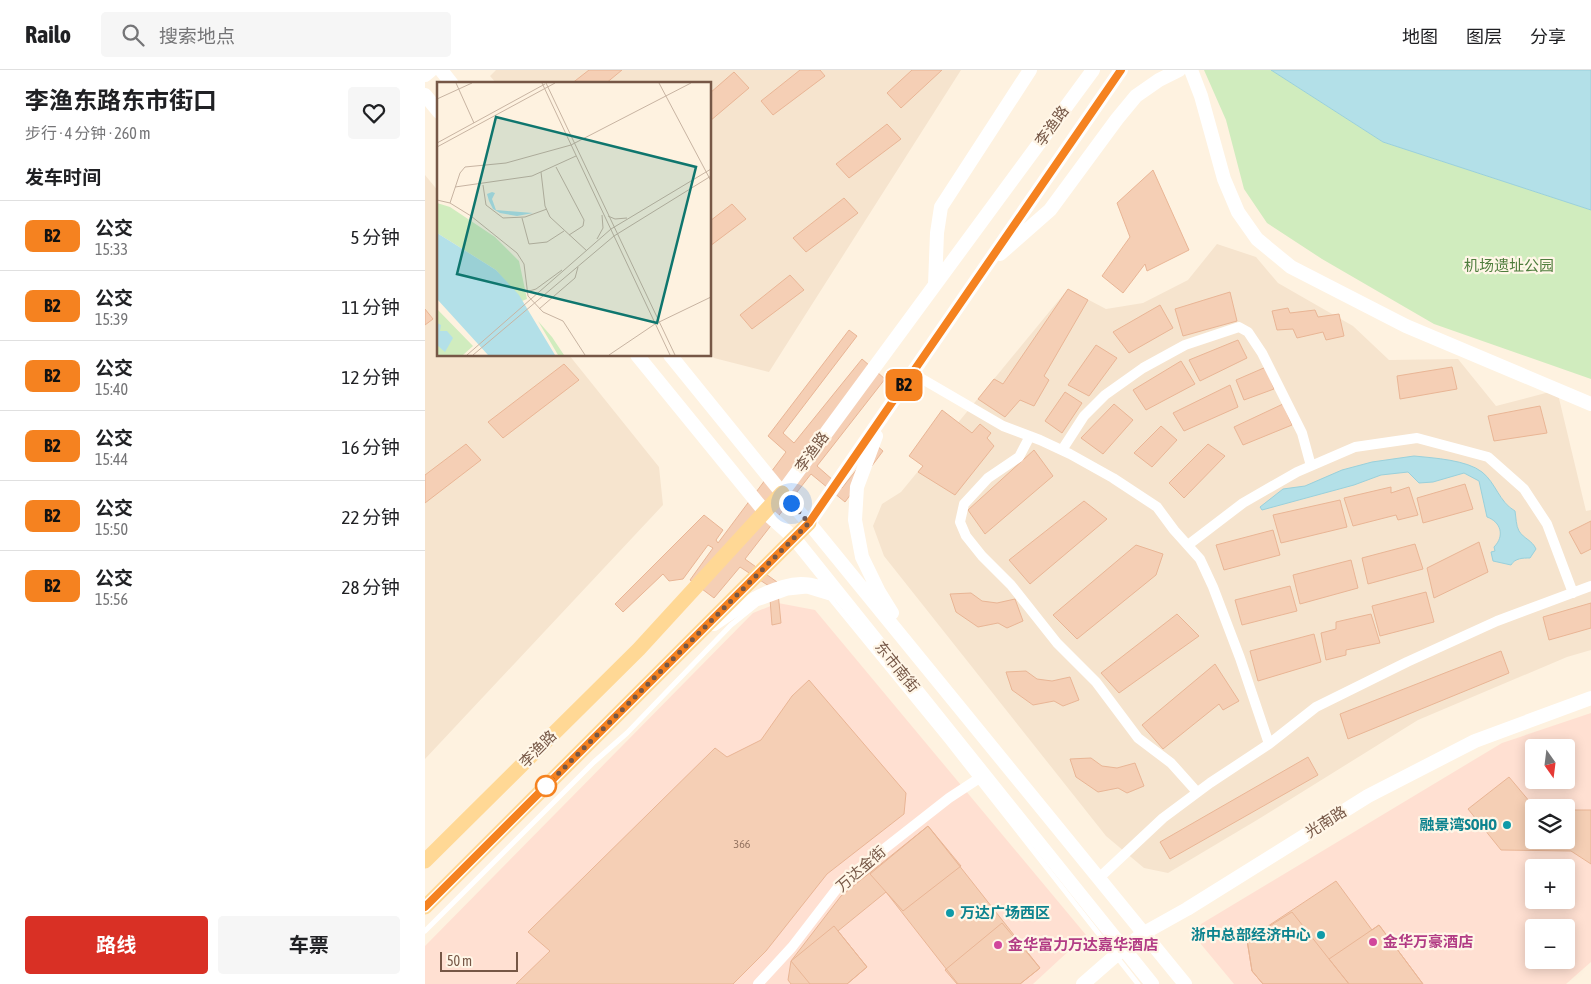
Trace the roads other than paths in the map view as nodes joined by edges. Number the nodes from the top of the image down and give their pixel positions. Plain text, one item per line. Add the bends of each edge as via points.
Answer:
1 (431, 70) edge
2 (441, 70) edge
3 (1030, 70) edge
4 (1093, 70) edge
5 (1121, 70) edge
6 (1179, 70) edge
7 (1191, 70) edge
8 (425, 75) edge
9 (450, 82) edge
10 (425, 95) edge
11 (437, 110) edge
12 (986, 266) junction
13 (935, 285) junction
14 (638, 356) edge
15 (671, 356) edge
16 (912, 373) junction
17 (1591, 404) edge
18 (885, 412) junction
19 (1030, 436) junction
20 (1062, 450) junction
21 (1311, 466) junction
22 (782, 493) junction
23 (765, 512) junction
24 (809, 523) junction
25 (795, 538) junction
26 (1188, 546) junction
27 (1591, 586) edge
28 (1573, 592) junction
29 (840, 595) junction
30 (695, 638) junction
31 (917, 655) junction
32 (1591, 698) edge
33 (1269, 744) junction
34 (981, 777) junction
35 (1197, 792) junction
36 (425, 861) edge
37 (1099, 878) junction
38 (425, 907) edge
39 (425, 932) edge
40 (1144, 933) junction
41 (1119, 952) junction
42 (763, 982) edge
43 (1083, 984) edge
44 (1138, 984) edge
45 (1152, 984) edge
46 (1185, 984) edge

1 - 8 main road
2 - 9 main road
3 - 13 main road via 941,207
4 - 13 main road, 李渔路
5 - 12 main road, 李渔路
6 - 12 main road via 1136,96 1050,210
7 - 17 main road via 1224,179 1238,212 1257,239 1291,267 1406,326
10 - 11 main road
12 - 16 main road, 李渔路
13 - 22 main road, 李渔路
14 - 23 main road, 东市南街
15 - 22 main road, 东市南街
16 - 18 main road, 李渔路
16 - 19 street via 1003,426
18 - 24 main road, 李渔路
18 - 31 main road via 857,487 855,520 862,557
19 - 20 street
19 - 35 street via 1019,457 988,478 963,504 960,522 966,536 1011,585 1057,643 1096,682 1138,738 1171,763
20 - 21 street via 1083,416 1105,395 1143,368 1185,345 1239,327 1248,332 1263,352 1302,433
20 - 26 street via 1157,507
21 - 26 street via 1243,503
21 - 28 street via 1355,447 1417,438 1488,457 1524,489 1547,524
22 - 23 main road, 李渔路
22 - 24 main road, 东市南街
23 - 25 main road, 东市南街
23 - 36 main road, 李渔路 via 639,649
24 - 25 main road, 李渔路
24 - 31 main road, 东市南街
25 - 29 main road, 东市南街
25 - 30 main road, 李渔路
26 - 33 street via 1200,559 1213,587
27 - 28 street
28 - 33 street via 1497,621 1316,707
29 - 30 main road via 817,586 800,584 773,591 739,607
29 - 34 main road, 东市南街
30 - 38 main road, 李渔路
31 - 37 main road, 东市南街
32 - 40 main road, 光南路 via 1475,740 1367,796
33 - 35 street
34 - 39 lane via 830,598 807,591 788,592 757,604 731,625 627,733 594,762
34 - 41 main road, 东市南街
34 - 42 street, 万达金街 via 949,798 842,882
35 - 37 street via 1163,818
37 - 40 main road, 东市南街
40 - 41 main road, 光南路
40 - 46 main road, 东市南街
41 - 43 main road, 光南路
41 - 44 lane
41 - 45 main road, 东市南街

